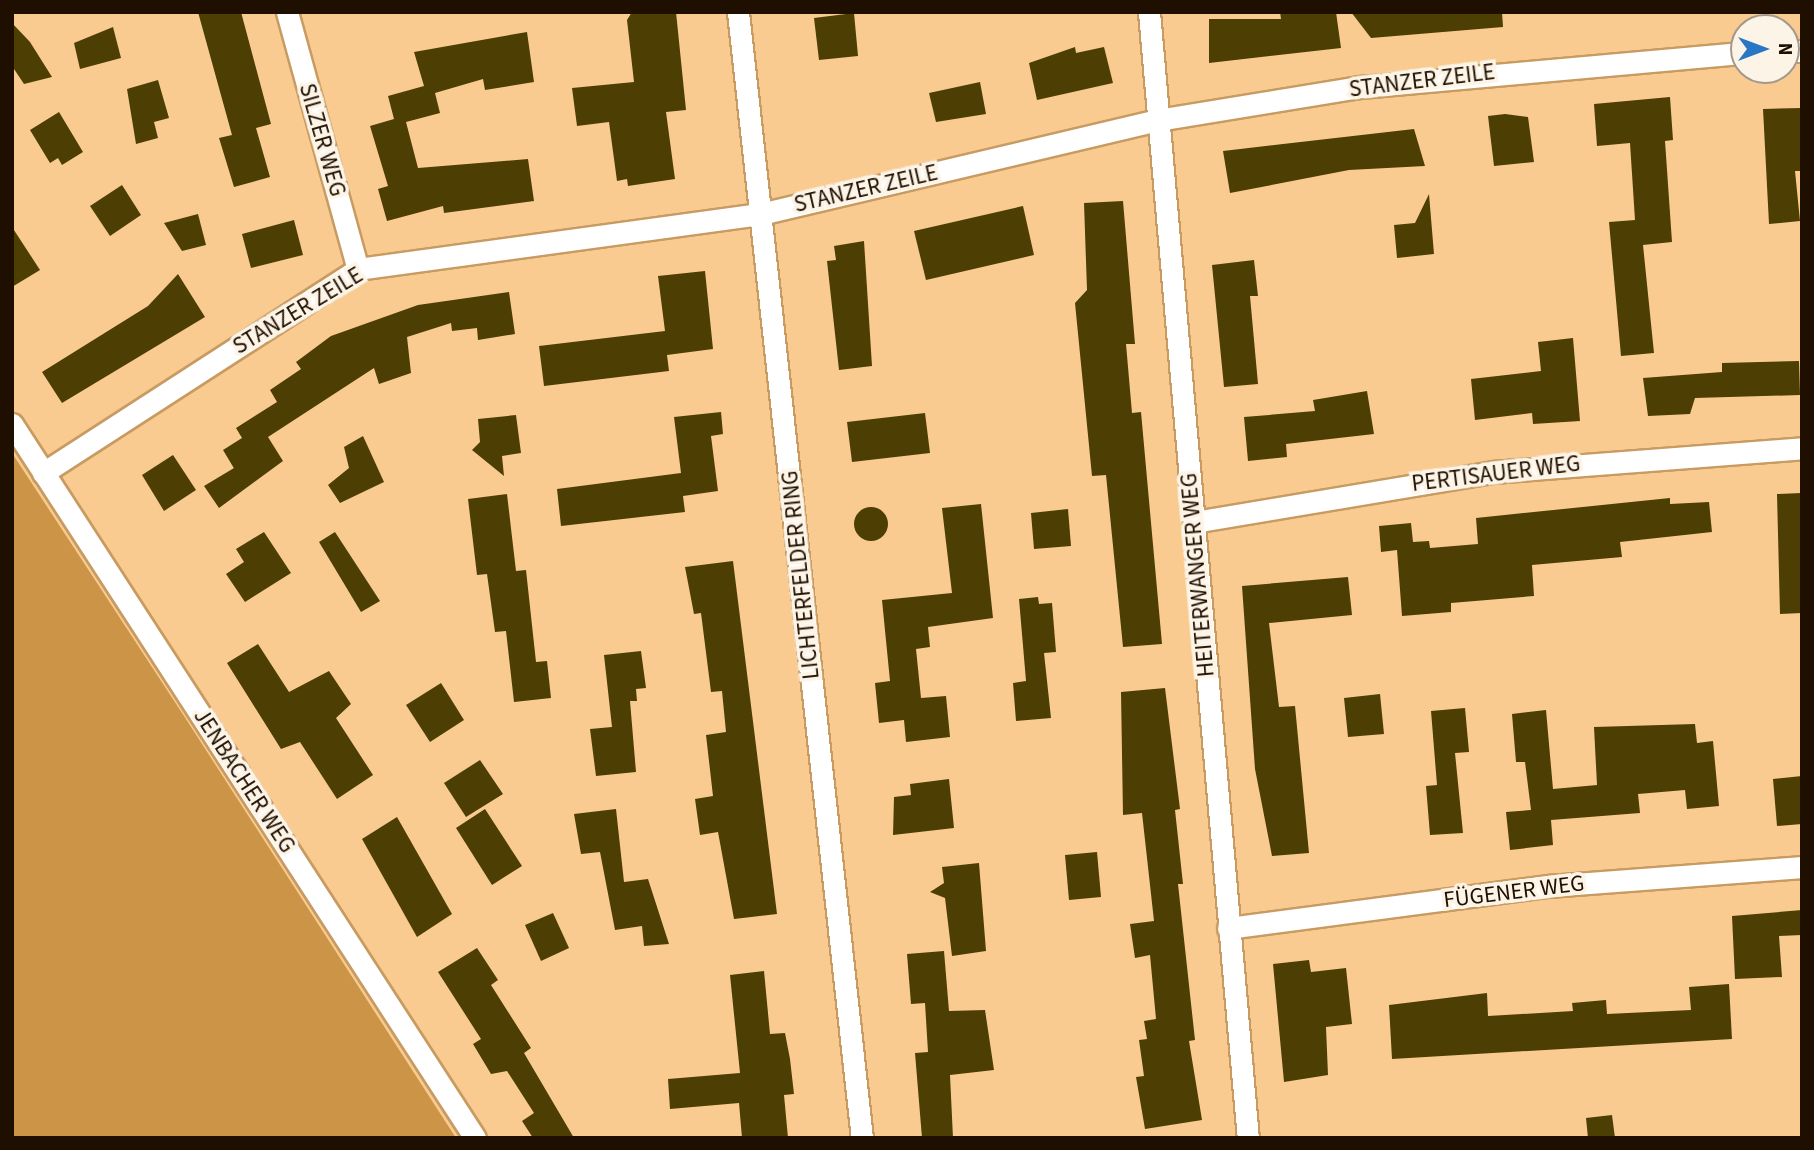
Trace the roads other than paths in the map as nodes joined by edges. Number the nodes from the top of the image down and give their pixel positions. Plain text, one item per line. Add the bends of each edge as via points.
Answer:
1 (286, 12) edge
2 (738, 12) edge
3 (1149, 12) edge
4 (1730, 54) edge
5 (1158, 120) junction
6 (760, 214) junction
7 (358, 268) junction
8 (12, 424) edge
9 (1802, 448) edge
10 (43, 473) junction
11 (1194, 522) junction
12 (1802, 867) edge
13 (1228, 928) junction
14 (475, 1138) edge
15 (862, 1138) edge
16 (1248, 1138) edge

1 - 7 street, SILZER WEG
2 - 6 street, LICHTERFELDER RING
3 - 5 street, HEITERWANGER WEG
4 - 5 street, STANZER ZEILE via 1434,78
5 - 6 street, STANZER ZEILE
5 - 11 street, HEITERWANGER WEG
6 - 7 street, STANZER ZEILE
6 - 15 street, LICHTERFELDER RING
7 - 10 street, STANZER ZEILE
8 - 10 street, JENBACHER WEG
9 - 11 street, PERTISAUER WEG via 1493,472
10 - 14 street, JENBACHER WEG
11 - 13 street, HEITERWANGER WEG
12 - 13 street, FÜGENER WEG via 1549,886
13 - 16 street, HEITERWANGER WEG

